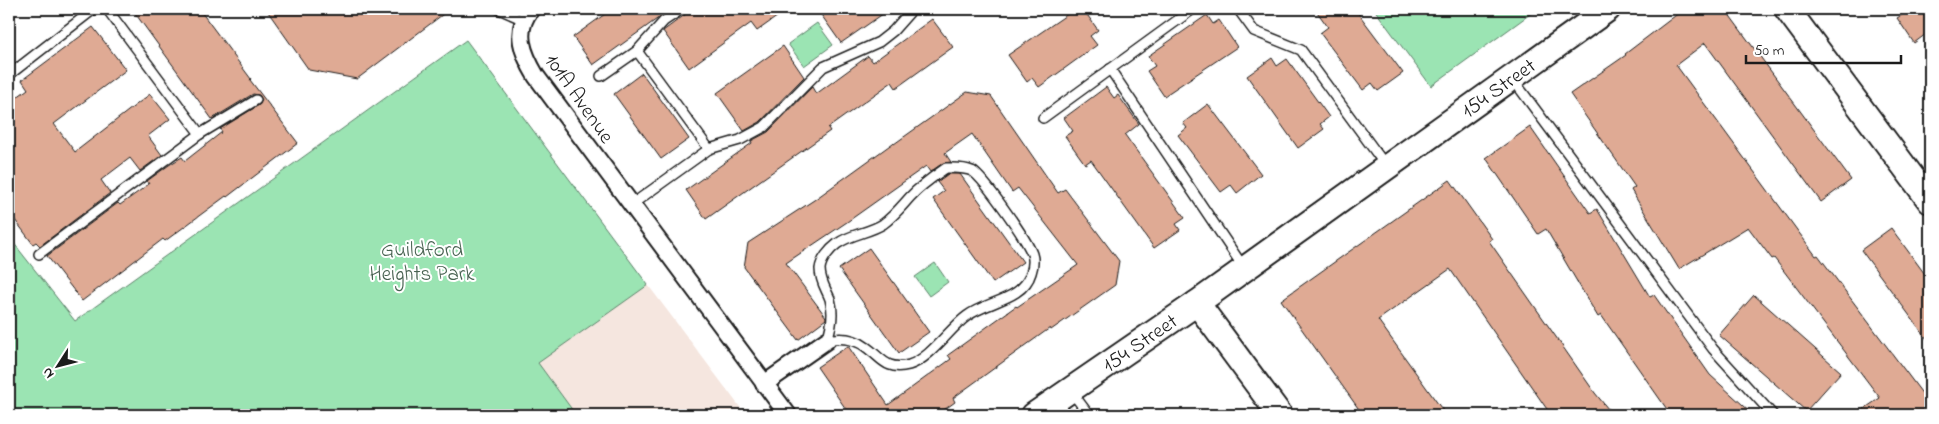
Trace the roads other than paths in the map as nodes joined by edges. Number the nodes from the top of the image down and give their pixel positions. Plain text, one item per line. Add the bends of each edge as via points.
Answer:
1 (94, 9) edge
2 (107, 9) edge
3 (499, 9) edge
4 (682, 9) edge
5 (1193, 9) edge
6 (1238, 9) edge
7 (1608, 9) edge
8 (1786, 9) edge
9 (909, 13) dead end
10 (527, 14) edge
11 (637, 51) junction
12 (1110, 69) junction
13 (9, 75) edge
14 (601, 76) dead end
15 (1511, 77) junction
16 (256, 100) dead end
17 (1043, 118) dead end
18 (200, 134) junction
19 (709, 149) junction
20 (1386, 166) junction
21 (1930, 201) edge
22 (631, 205) junction
23 (39, 254) dead end
24 (1244, 269) junction
25 (1197, 303) junction
26 (826, 340) junction
27 (764, 384) junction
28 (1070, 390) junction
29 (788, 415) edge
30 (1034, 415) edge
31 (1089, 415) edge
32 (1280, 415) edge
33 (1773, 415) edge

1 - 13 lane
2 - 18 lane
3 - 10 lane
4 - 11 lane, 101A Avenue via 664,21
5 - 12 lane
6 - 20 lane via 1254,31 1301,50
7 - 15 main road, 154 Street
8 - 21 main road
9 - 19 lane via 879,42 823,67 764,127 740,140
10 - 22 street, 101A Avenue via 520,40 525,56
11 - 14 lane, 101A Avenue
11 - 19 lane
12 - 17 lane
12 - 24 lane
15 - 20 main road, 154 Street
15 - 33 lane via 1712,349
16 - 18 lane
18 - 23 lane
19 - 22 lane
20 - 24 main road, 154 Street
22 - 27 street, 101A Avenue
24 - 25 main road, 154 Street
25 - 28 main road, 154 Street
25 - 32 main road
26 - 26 lane via 852,340 866,346 886,364 908,365 919,361 967,316 1017,292 1027,283 1033,266 1032,254 1004,208 974,172 964,168 946,168 928,180 881,225 838,243 828,252 820,268 833,315
26 - 27 street
27 - 29 street, 101A Avenue
28 - 30 main road, 154 Street
28 - 31 lane

